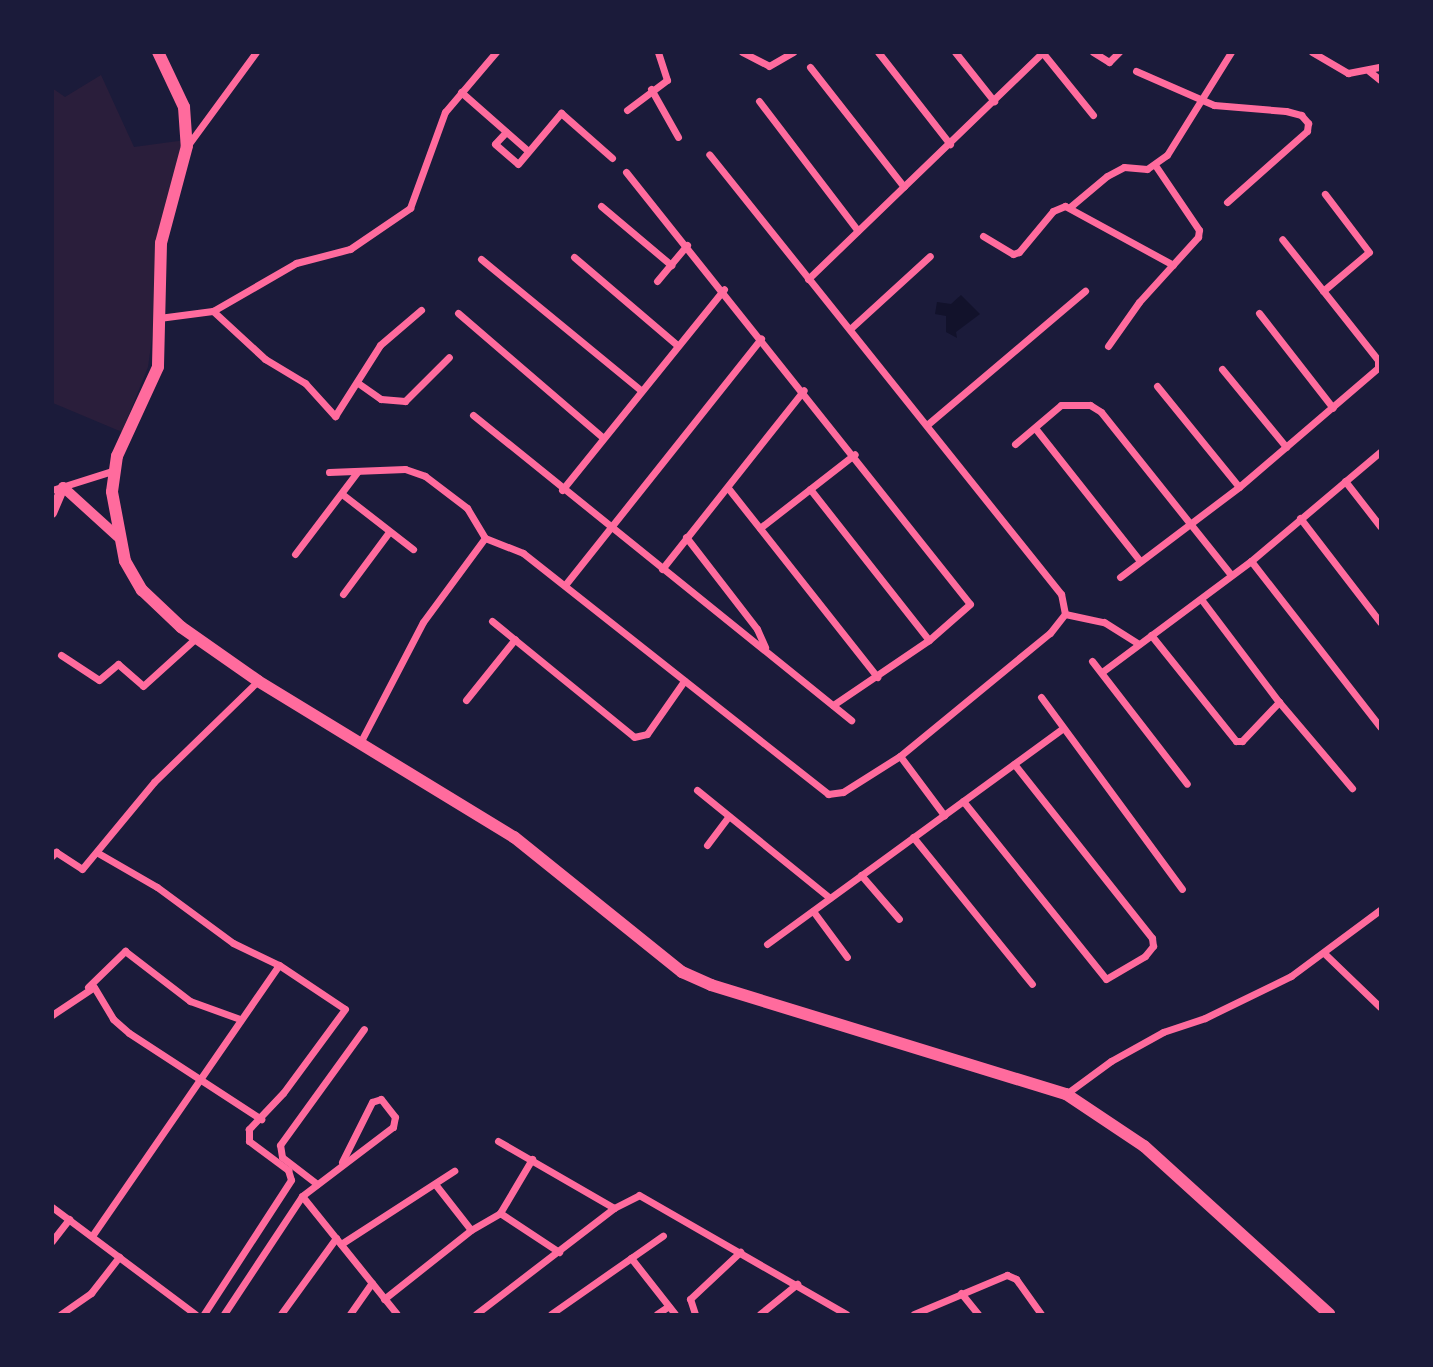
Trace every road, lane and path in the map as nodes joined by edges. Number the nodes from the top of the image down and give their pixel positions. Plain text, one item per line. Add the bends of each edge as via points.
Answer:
1 (158, 52) edge
2 (256, 52) edge
3 (658, 52) edge
4 (742, 52) edge
5 (793, 52) edge
6 (878, 52) edge
7 (955, 52) edge
8 (1093, 52) edge
9 (1119, 52) edge
10 (1231, 52) edge
11 (1312, 52) edge
12 (496, 53) edge
13 (1042, 53) edge
14 (810, 67) dead end
15 (1381, 67) edge
16 (1136, 71) dead end
17 (1369, 71) junction
18 (1381, 80) edge
19 (651, 89) junction
20 (461, 92) junction
21 (1199, 100) junction
22 (760, 101) dead end
23 (994, 101) junction
24 (627, 110) dead end
25 (1093, 115) dead end
26 (506, 132) junction
27 (678, 137) dead end
28 (950, 144) junction
29 (187, 146) junction
30 (527, 150) junction
31 (709, 154) dead end
32 (612, 158) dead end
33 (1155, 165) junction
34 (626, 172) dead end
35 (904, 187) junction
36 (1325, 194) dead end
37 (1227, 202) dead end
38 (601, 206) dead end
39 (1070, 207) junction
40 (858, 231) junction
41 (984, 236) dead end
42 (1282, 239) dead end
43 (687, 245) junction
44 (574, 257) dead end
45 (930, 257) dead end
46 (481, 259) dead end
47 (671, 265) junction
48 (1173, 265) junction
49 (808, 279) junction
50 (657, 281) dead end
51 (723, 289) junction
52 (1085, 291) dead end
53 (1323, 291) junction
54 (421, 310) dead end
55 (213, 311) junction
56 (458, 313) dead end
57 (1259, 313) dead end
58 (159, 318) junction
59 (850, 329) junction
60 (761, 340) junction
61 (676, 344) junction
62 (1108, 346) dead end
63 (449, 357) dead end
64 (1222, 369) dead end
65 (358, 383) junction
66 (1157, 386) dead end
67 (639, 389) junction
68 (804, 390) junction
69 (1333, 408) junction
70 (473, 415) dead end
71 (928, 424) junction
72 (1035, 428) junction
73 (602, 437) junction
74 (1015, 444) dead end
75 (1286, 447) junction
76 (1381, 452) edge
77 (855, 454) junction
78 (115, 470) junction
79 (358, 471) junction
80 (329, 472) dead end
81 (1345, 481) junction
82 (1239, 487) junction
83 (728, 488) junction
84 (58, 489) edge
85 (562, 489) junction
86 (810, 489) junction
87 (342, 494) junction
88 (52, 513) edge
89 (1300, 518) junction
90 (1188, 525) junction
91 (1381, 526) edge
92 (760, 528) junction
93 (612, 530) junction
94 (389, 533) junction
95 (118, 537) junction
96 (686, 537) junction
97 (485, 538) junction
98 (413, 549) dead end
99 (295, 554) dead end
100 (1140, 561) junction
101 (1251, 561) junction
102 (662, 569) junction
103 (1231, 575) junction
104 (1120, 577) dead end
105 (565, 586) junction
106 (343, 594) dead end
107 (1201, 599) junction
108 (1065, 614) junction
109 (492, 621) dead end
110 (1381, 622) edge
111 (1151, 635) junction
112 (196, 638) junction
113 (515, 639) junction
114 (929, 640) junction
115 (1139, 644) junction
116 (766, 650) junction
117 (61, 655) dead end
118 (1092, 661) dead end
119 (1102, 672) junction
120 (877, 677) junction
121 (258, 681) junction
122 (684, 681) junction
123 (1041, 697) dead end
124 (466, 700) dead end
125 (1279, 702) junction
126 (833, 705) junction
127 (851, 720) dead end
128 (1381, 727) edge
129 (1063, 728) junction
130 (360, 743) junction
131 (900, 756) junction
132 (1014, 764) junction
133 (1187, 784) dead end
134 (1352, 788) dead end
135 (697, 790) dead end
136 (963, 801) junction
137 (944, 815) junction
138 (729, 816) junction
139 (913, 837) junction
140 (707, 845) dead end
141 (98, 853) junction
142 (52, 856) edge
143 (861, 875) junction
144 (1182, 889) dead end
145 (830, 898) junction
146 (813, 911) junction
147 (1381, 911) edge
148 (899, 919) dead end
149 (767, 944) dead end
150 (1325, 954) junction
151 (847, 957) dead end
152 (279, 965) junction
153 (1032, 984) dead end
154 (88, 987) junction
155 (1381, 1007) edge
156 (52, 1015) edge
157 (240, 1019) junction
158 (364, 1029) dead end
159 (199, 1078) junction
160 (1066, 1094) junction
161 (261, 1119) junction
162 (498, 1141) dead end
163 (532, 1159) junction
164 (342, 1162) junction
165 (454, 1171) dead end
166 (317, 1184) junction
167 (435, 1184) junction
168 (302, 1196) junction
169 (52, 1207) edge
170 (614, 1208) junction
171 (500, 1213) junction
172 (69, 1219) junction
173 (471, 1230) junction
174 (92, 1236) junction
175 (663, 1236) dead end
176 (52, 1241) edge
177 (338, 1241) junction
178 (559, 1252) junction
179 (740, 1252) junction
180 (119, 1257) junction
181 (631, 1258) junction
182 (372, 1283) junction
183 (797, 1284) junction
184 (961, 1293) junction
185 (384, 1299) junction
186 (669, 1306) junction
187 (61, 1314) edge
188 (194, 1314) edge
189 (205, 1314) edge
190 (224, 1314) edge
191 (281, 1314) edge
192 (350, 1314) edge
193 (397, 1314) edge
194 (475, 1314) edge
195 (551, 1314) edge
196 (657, 1314) edge
197 (675, 1314) edge
198 (695, 1314) edge
199 (760, 1314) edge
200 (846, 1314) edge
201 (914, 1314) edge
202 (978, 1314) edge
203 (1041, 1314) edge
204 (1329, 1314) edge

1 - 29 main road via 184,107
2 - 29 street
3 - 19 street via 668,75
4 - 5 street via 769,66
6 - 28 street
7 - 23 street
8 - 9 street via 1109,62
10 - 21 street
11 - 17 street via 1348,73
12 - 20 street
13 - 23 street
13 - 25 street
14 - 35 street
15 - 17 street
16 - 21 street
17 - 18 street
19 - 24 street
19 - 27 street
20 - 26 street
20 - 55 street via 445,112 410,208 350,249 296,263
21 - 33 street via 1167,156
21 - 37 street via 1286,111 1301,115 1308,123 1307,131
22 - 40 street
23 - 28 street
26 - 30 street
26 - 30 street via 495,144 518,164
28 - 35 street
29 - 58 main road via 161,243
30 - 32 street via 561,113
31 - 49 street
33 - 39 street via 1124,167
33 - 48 street via 1199,230 1196,242
34 - 43 street
35 - 40 street
36 - 53 street via 1368,251
38 - 47 street
39 - 41 street via 1053,211 1019,252 1013,254
39 - 48 street
40 - 49 street
42 - 53 street
43 - 47 street
43 - 51 street
44 - 61 street
45 - 59 street
46 - 67 street
47 - 50 street
48 - 62 street
49 - 59 street
51 - 60 street
51 - 61 street
52 - 71 street
53 - 69 street via 1378,360 1375,374
54 - 65 street via 380,345
55 - 58 street
55 - 65 street via 265,359 305,383 335,416
56 - 73 street
57 - 69 street
58 - 78 main road via 158,367
59 - 71 street
60 - 68 street
60 - 93 street
61 - 67 street
63 - 65 street via 405,401 381,399
64 - 75 street
66 - 82 street
67 - 73 street
68 - 77 street
68 - 83 street
69 - 75 street
70 - 85 street
71 - 108 street via 1061,594
72 - 74 street
72 - 90 street via 1061,405 1090,405 1101,412
72 - 100 street
73 - 85 street
75 - 82 street
76 - 81 street
77 - 86 street
77 - 114 street via 970,604
78 - 84 street
78 - 95 main road via 112,492
79 - 80 street
79 - 87 street
79 - 97 street via 417,472 467,508
81 - 89 street
81 - 91 street
82 - 90 street
83 - 92 street
83 - 96 street
84 - 88 street
84 - 95 street
85 - 93 street
86 - 92 street
86 - 114 street
87 - 94 street
87 - 99 street
89 - 101 street
89 - 110 street
90 - 100 street
90 - 103 street
92 - 120 street
93 - 102 street
93 - 105 street
94 - 98 street
94 - 106 street
95 - 112 main road via 127,566 142,590
96 - 102 street
96 - 116 street via 757,629
97 - 105 street via 523,553
97 - 130 street via 423,622
100 - 104 street
101 - 103 street
101 - 128 street
102 - 116 street
103 - 107 street
105 - 122 street
107 - 111 street
107 - 125 street
108 - 115 street via 1104,622
108 - 131 street via 1050,633
109 - 113 street
111 - 115 street
111 - 125 street via 1236,741 1242,741
112 - 117 street via 142,685 118,664 99,680
112 - 121 main road
113 - 122 street via 634,737 647,734
113 - 124 street
114 - 120 street
115 - 119 street
116 - 126 street
118 - 119 street
119 - 133 street
120 - 126 street
121 - 130 main road
121 - 141 street via 154,782
122 - 131 street via 828,794 843,792
123 - 129 street
125 - 134 street
126 - 127 street
129 - 132 street
129 - 144 street
130 - 160 main road via 523,843 668,963 697,979
131 - 137 street
132 - 136 street
132 - 136 street via 1152,938 1146,956 1106,979
135 - 138 street
136 - 137 street
137 - 139 street
138 - 140 street
138 - 145 street
139 - 143 street
139 - 153 street
141 - 142 street via 82,869 56,852
141 - 152 street via 157,887 233,943
143 - 145 street
143 - 148 street
145 - 146 street
146 - 149 street
146 - 151 street
147 - 150 street
150 - 155 street
150 - 160 street via 1216,1013 1143,1042
152 - 157 street
152 - 161 street via 345,1009
154 - 156 street
154 - 157 street via 125,951 190,1001
154 - 159 street via 98,992 120,1025
157 - 159 street
158 - 166 street via 280,1144 282,1157
159 - 161 street
159 - 174 street
160 - 204 main road via 1144,1146
161 - 189 street via 249,1129 250,1141 288,1170 291,1180
162 - 163 street
163 - 170 street
163 - 171 street
164 - 164 street via 393,1127 395,1117 380,1099 372,1102
164 - 166 street
165 - 167 street
166 - 168 street
167 - 173 street
167 - 177 street
168 - 177 street
168 - 190 street
169 - 172 street
170 - 178 street
170 - 179 street via 639,1195
171 - 173 street
171 - 178 street
172 - 174 street
172 - 176 street
173 - 185 street
174 - 180 street
175 - 181 street
177 - 182 street
177 - 191 street
178 - 194 street
179 - 183 street
179 - 198 street via 690,1299
180 - 187 street via 88,1296
180 - 188 street
181 - 186 street
181 - 195 street
182 - 185 street
182 - 192 street
183 - 199 street
183 - 200 street
184 - 201 street
184 - 202 street
184 - 203 street via 1011,1276
185 - 193 street
186 - 196 street
186 - 197 street

